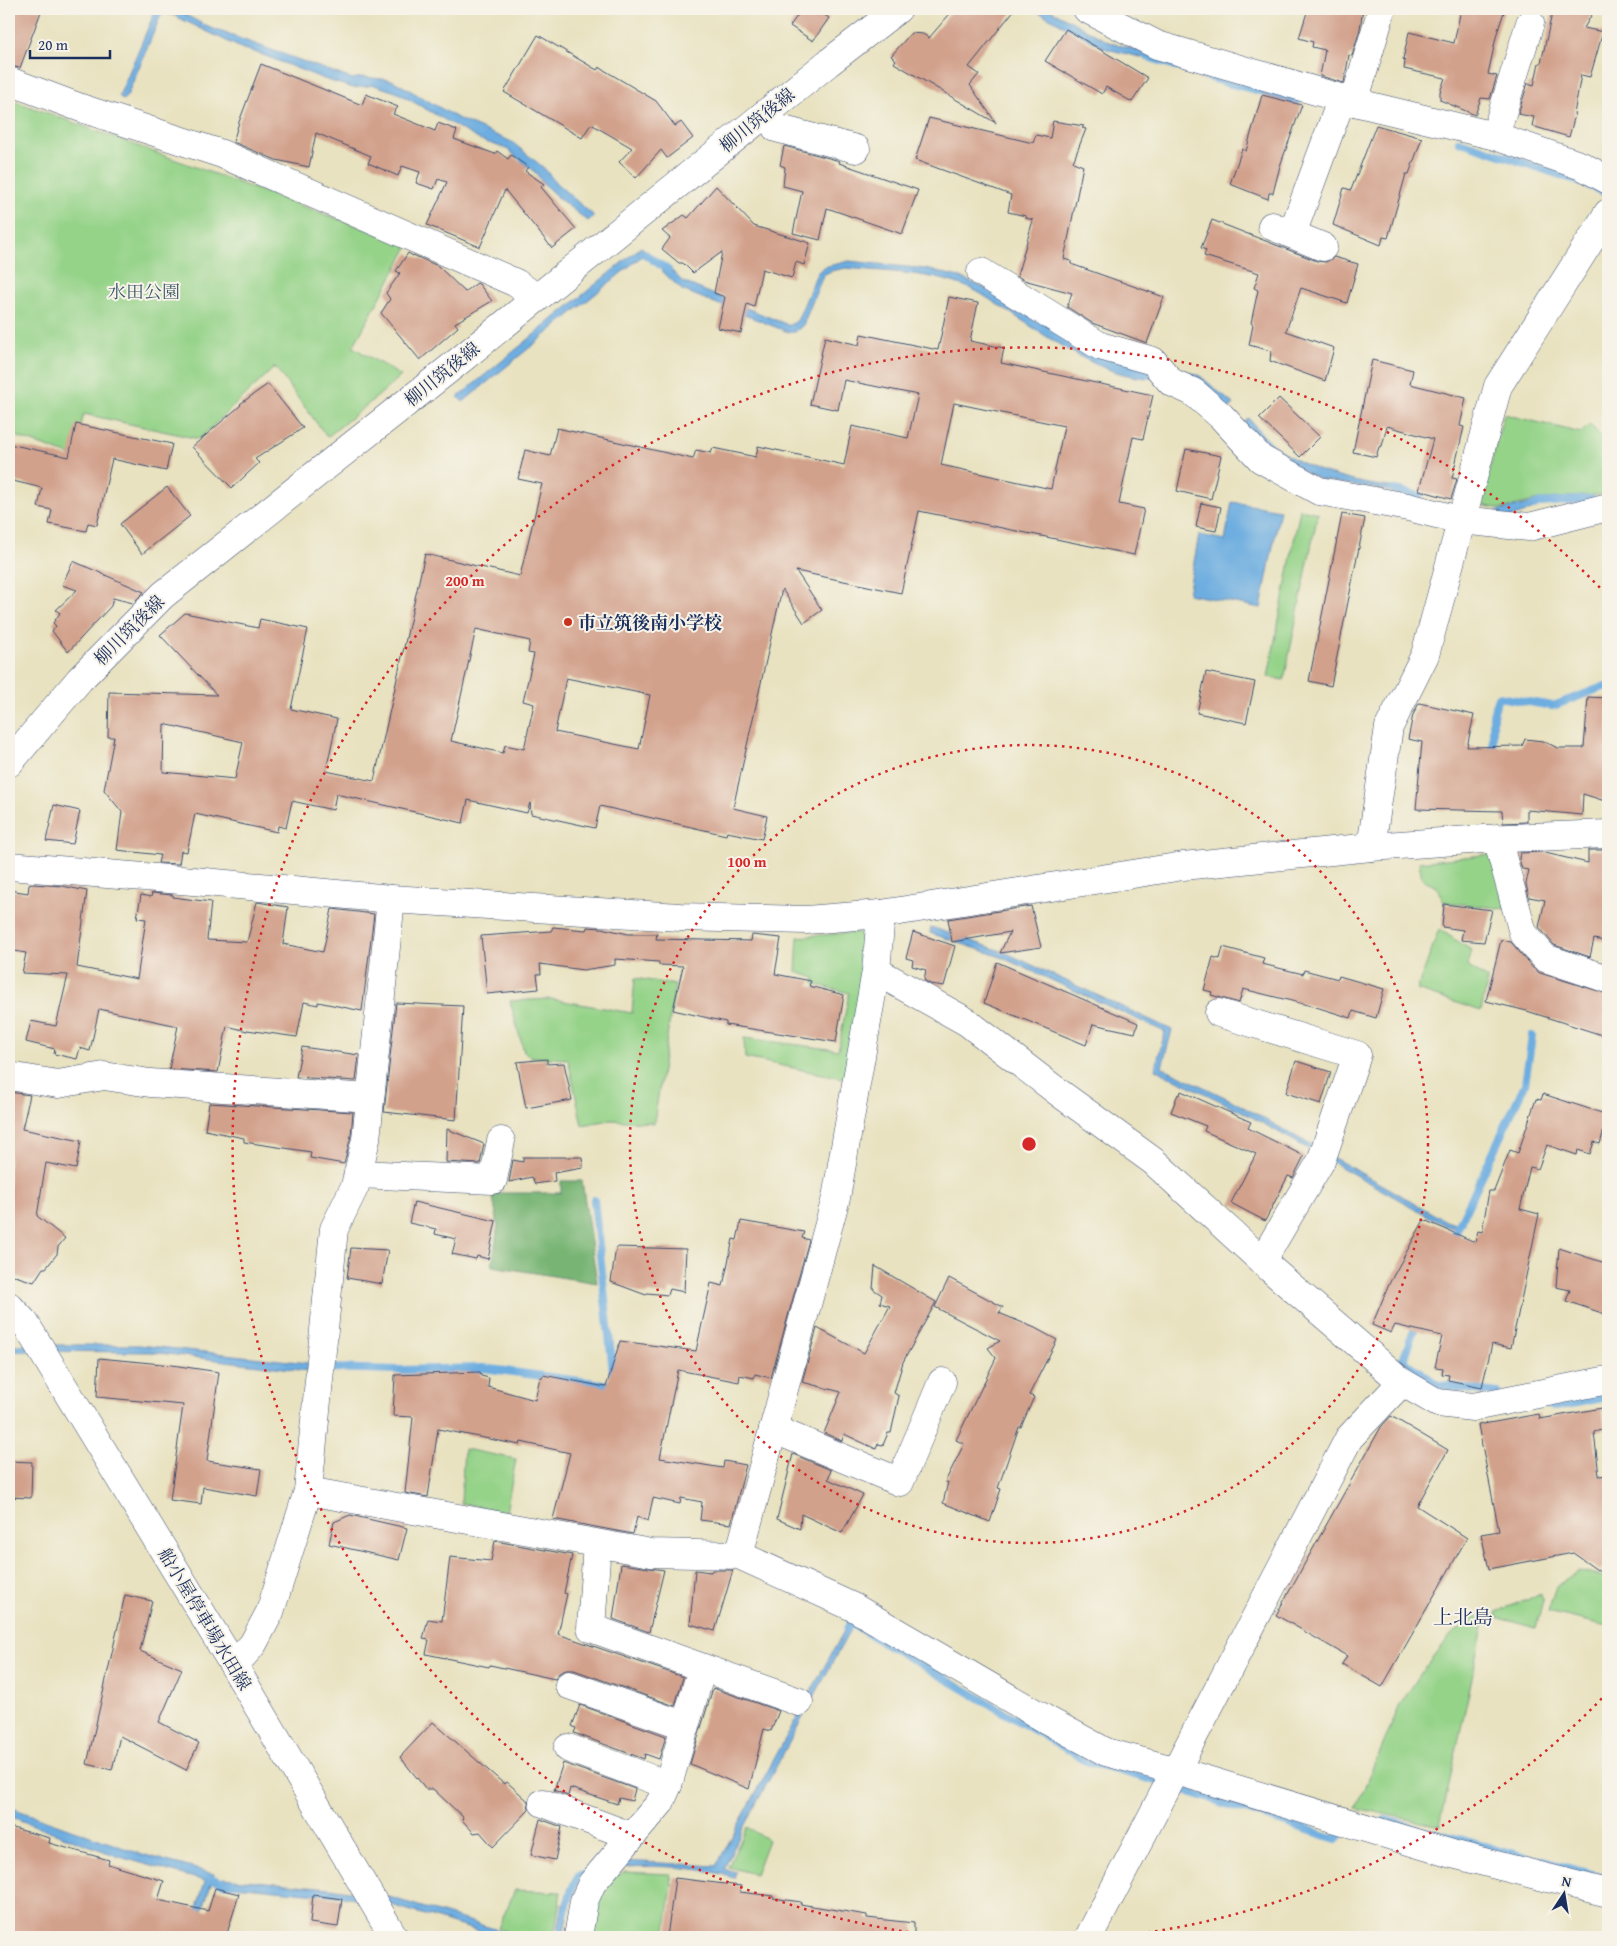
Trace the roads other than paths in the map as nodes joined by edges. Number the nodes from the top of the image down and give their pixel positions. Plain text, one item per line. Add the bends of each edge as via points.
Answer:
1 (898, 9) edge
2 (1087, 9) edge
3 (1382, 9) edge
4 (1530, 22) dead end
5 (9, 81) edge
6 (1348, 100) junction
7 (776, 128) dead end
8 (1495, 136) junction
9 (856, 149) dead end
10 (1608, 180) edge
11 (1608, 213) edge
12 (1323, 247) dead end
13 (982, 272) dead end
14 (537, 298) junction
15 (1608, 507) edge
16 (1460, 520) junction
17 (9, 763) edge
18 (1608, 834) edge
19 (1497, 838) junction
20 (1371, 847) junction
21 (9, 866) edge
22 (391, 899) junction
23 (881, 914) junction
24 (876, 971) junction
25 (1608, 979) edge
26 (1219, 1013) dead end
27 (9, 1076) edge
28 (370, 1098) junction
29 (501, 1141) dead end
30 (358, 1174) junction
31 (1262, 1261) junction
32 (9, 1306) edge
33 (1608, 1380) edge
34 (942, 1382) dead end
35 (1402, 1382) junction
36 (773, 1430) junction
37 (308, 1491) junction
38 (597, 1544) junction
39 (740, 1555) junction
40 (234, 1666) junction
41 (702, 1668) junction
42 (569, 1684) dead end
43 (799, 1702) dead end
44 (686, 1726) junction
45 (568, 1748) dead end
46 (1177, 1771) junction
47 (668, 1785) junction
48 (543, 1803) dead end
49 (631, 1836) junction
50 (1608, 1893) edge
51 (394, 1937) edge
52 (578, 1937) edge
53 (1089, 1937) edge

1 - 14 street, 柳川筑後線
2 - 6 street via 1157,45
3 - 6 street
4 - 8 street
5 - 14 street via 80,108 222,154 516,284
6 - 8 street
6 - 12 street via 1282,230
7 - 9 street
8 - 10 street via 1582,166
11 - 16 street via 1498,386
13 - 16 street via 1100,346 1152,361 1171,382 1194,392 1221,416 1260,459 1319,491 1408,506
14 - 17 street, 柳川筑後線 via 163,596 80,679
15 - 16 street via 1529,527
16 - 20 street via 1425,655 1389,727
18 - 19 street
19 - 20 street
19 - 25 street via 1523,933 1545,958
20 - 23 street via 1183,866
21 - 22 street
22 - 23 street via 788,920
22 - 28 street
23 - 24 street
24 - 31 street via 967,1022 1153,1161
24 - 36 street via 836,1198
26 - 31 street via 1357,1055 1321,1161
27 - 28 street via 58,1084 104,1076 150,1083
28 - 30 street via 366,1140
29 - 30 street via 493,1180
30 - 37 street via 334,1229
31 - 35 street
32 - 40 street, 船小屋停車場水田線 via 25,1323
33 - 35 street via 1473,1407 1438,1403
34 - 36 street via 900,1482
35 - 46 street via 1349,1438
36 - 39 street
37 - 38 street
37 - 40 street via 270,1612 253,1644
38 - 39 street via 651,1553
38 - 41 street via 591,1628
39 - 46 street via 855,1608 1106,1752
40 - 51 street, 船小屋停車場水田線
41 - 43 street
41 - 44 street
42 - 44 street
44 - 47 street
45 - 47 street
46 - 50 street via 1452,1854
46 - 53 street
47 - 49 street via 660,1803
48 - 49 street
49 - 52 street via 592,1882 584,1901

